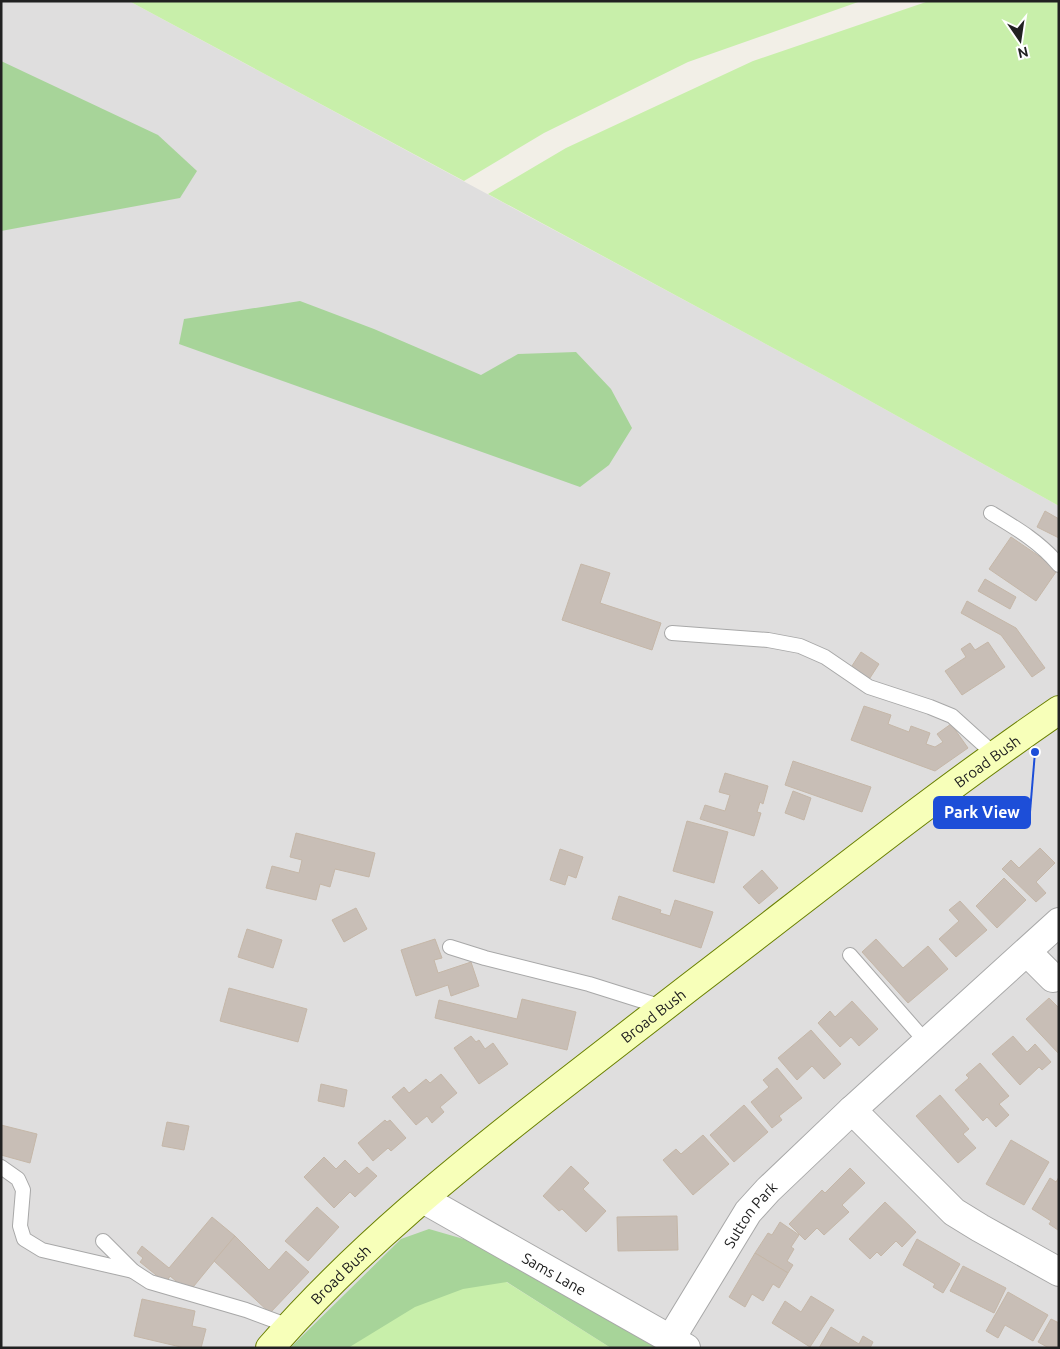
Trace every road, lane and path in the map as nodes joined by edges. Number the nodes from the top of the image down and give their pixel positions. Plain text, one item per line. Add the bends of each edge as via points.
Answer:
1 (991, 513) dead end
2 (1059, 565) edge
3 (672, 633) dead end
4 (1059, 710) edge
5 (994, 754) junction
6 (1059, 922) edge
7 (450, 946) dead end
8 (1027, 952) junction
9 (850, 955) dead end
10 (1053, 978) dead end
11 (662, 1007) junction
12 (927, 1043) junction
13 (852, 1110) junction
14 (1, 1167) edge
15 (423, 1199) junction
16 (103, 1241) dead end
17 (133, 1271) junction
18 (1059, 1272) edge
19 (289, 1326) junction
20 (678, 1344) edge
21 (270, 1348) edge

1 - 2 lane via 1036,542
3 - 5 lane via 768,640 800,646 826,657 869,688 952,716
4 - 5 main road, Broad Bush
5 - 11 main road, Broad Bush
6 - 8 street, Sutton Park
7 - 11 lane
8 - 10 street
8 - 12 street, Sutton Park
9 - 12 lane
11 - 15 main road, Broad Bush
12 - 13 street, Sutton Park
13 - 18 street via 954,1212
13 - 20 street, Sutton Park via 748,1212
14 - 17 lane via 18,1179 23,1190 20,1226 24,1239 42,1250
15 - 19 main road, Broad Bush via 368,1246
15 - 20 street, Sams Lane
16 - 17 lane
17 - 19 lane via 150,1282
19 - 21 main road, Broad Bush

